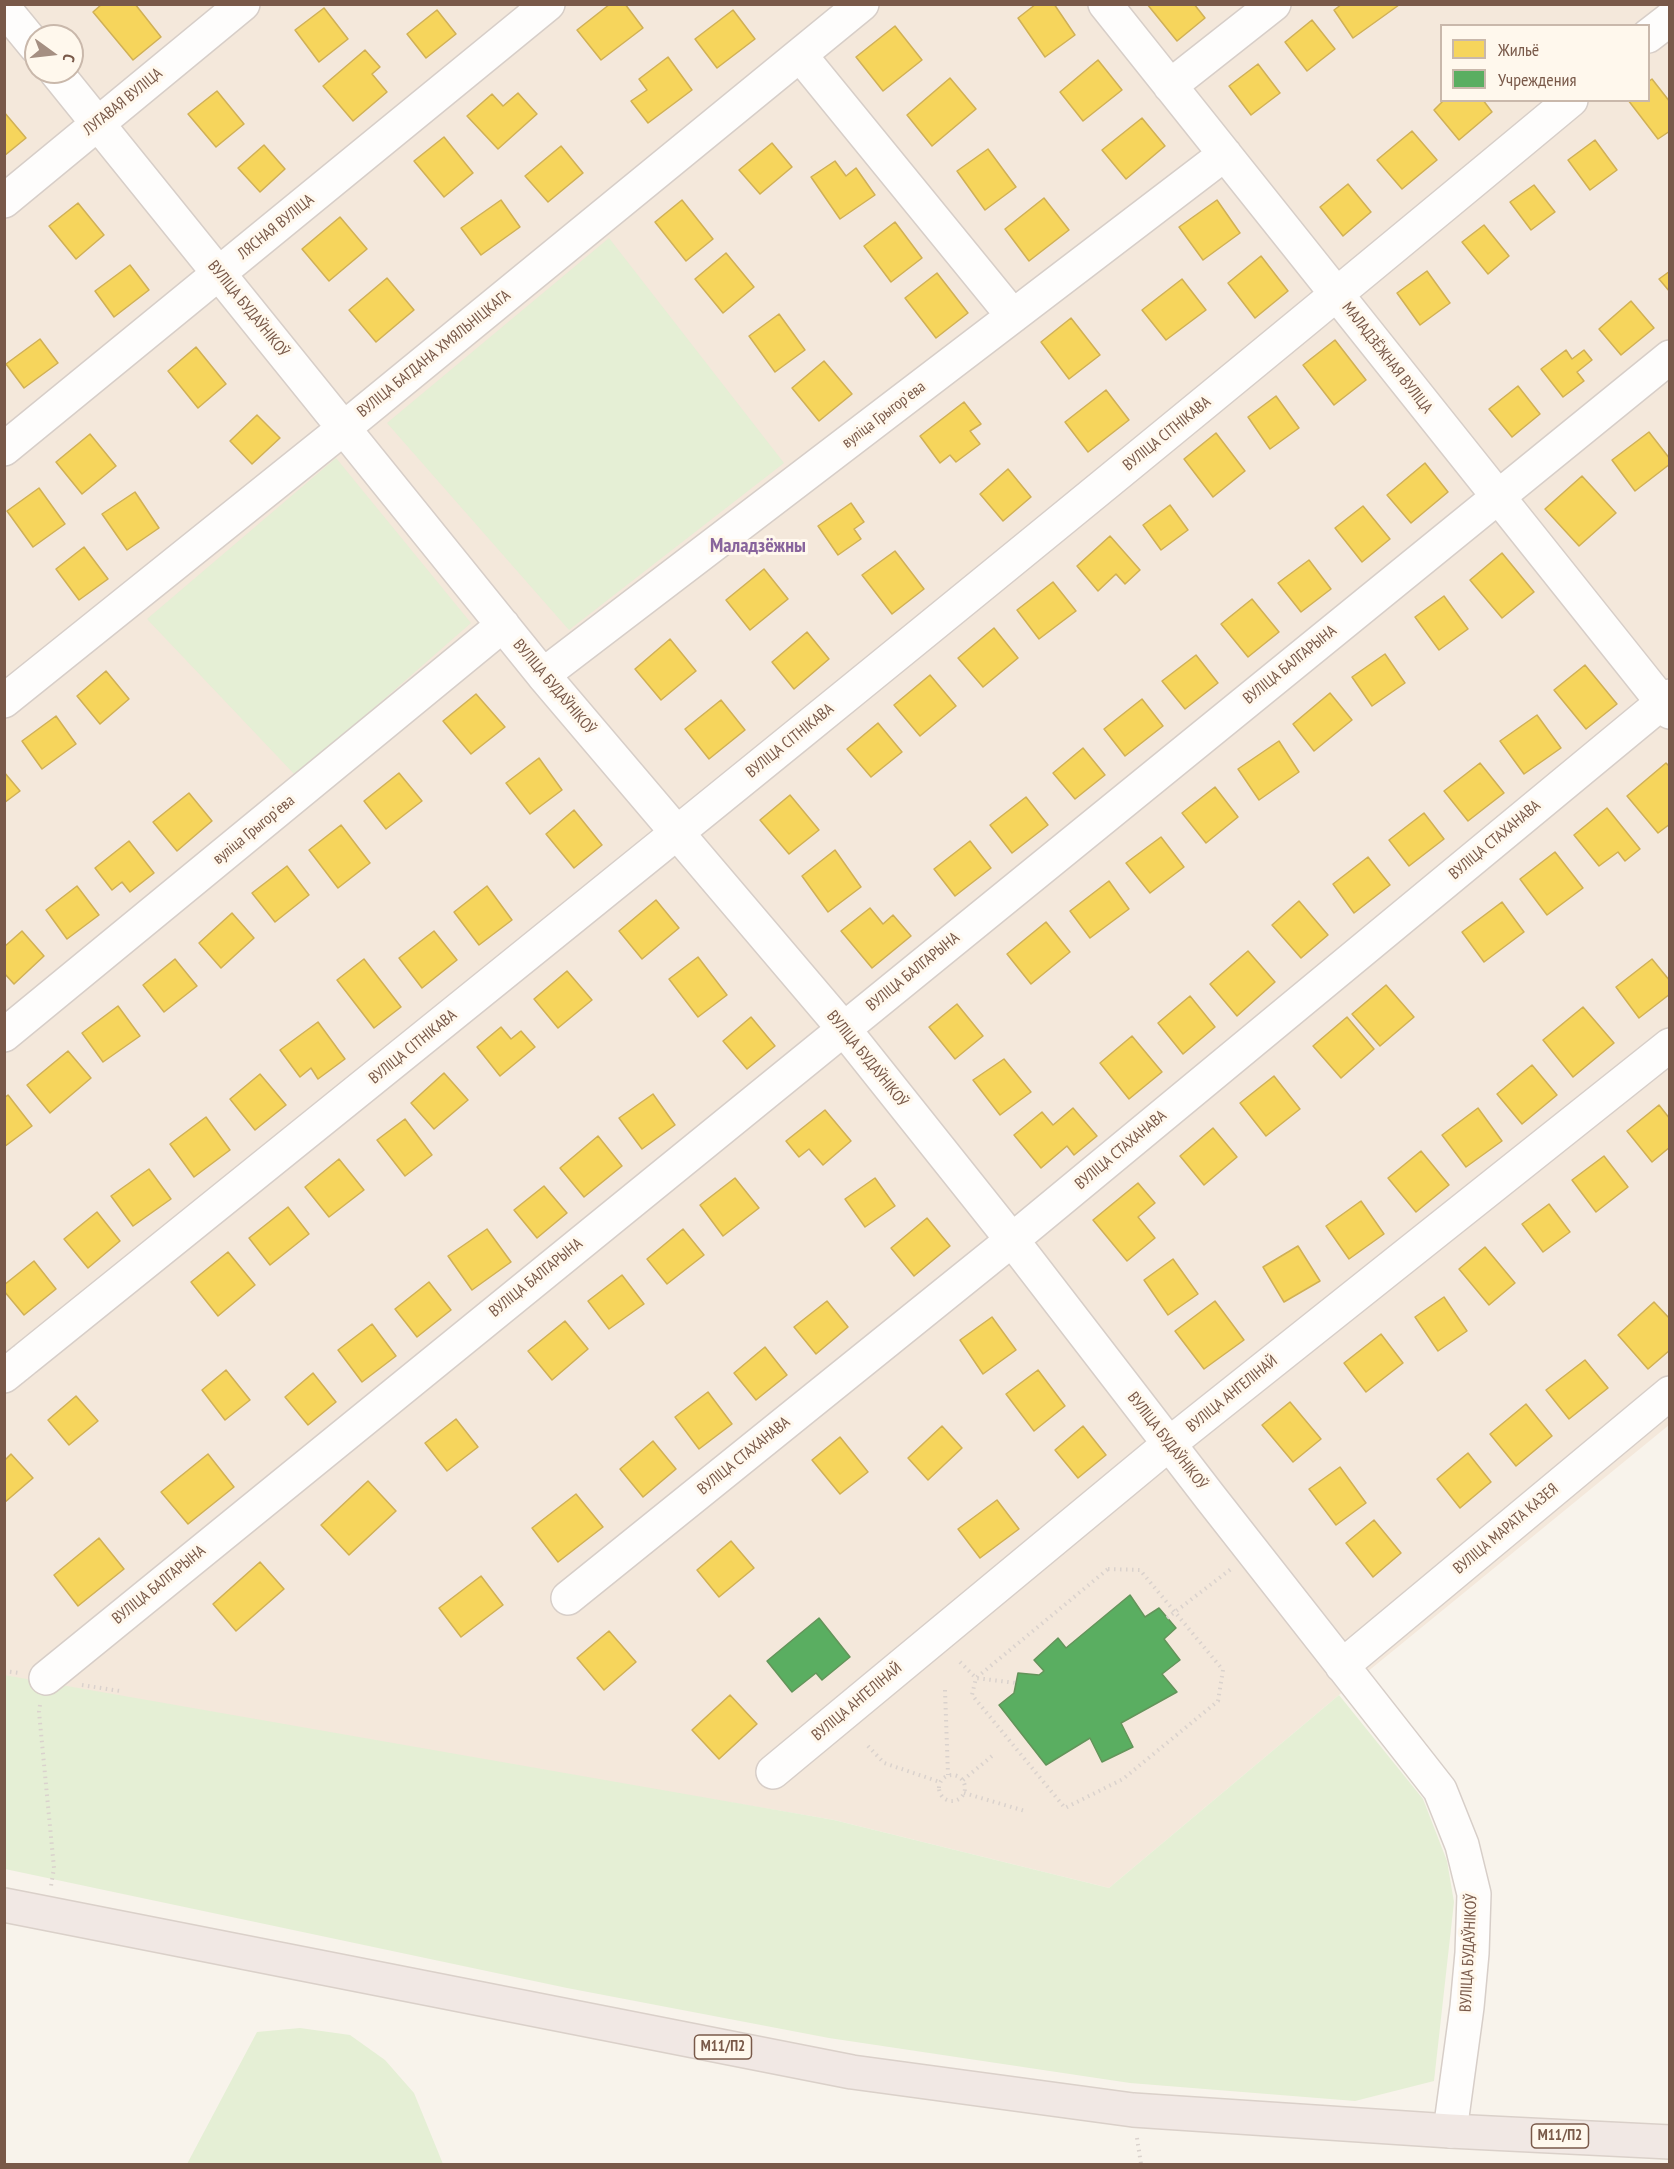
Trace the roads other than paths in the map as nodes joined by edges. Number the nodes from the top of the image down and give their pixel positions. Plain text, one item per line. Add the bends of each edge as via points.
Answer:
1 (243, 4) edge
2 (548, 4) edge
3 (862, 4) edge
4 (1106, 4) edge
5 (1274, 4) edge
6 (4, 8) edge
7 (1670, 19) edge
8 (24, 32) edge
9 (1650, 34) edge
10 (800, 55) junction
11 (66, 84) edge
12 (1170, 86) junction
13 (1569, 102) edge
14 (97, 123) junction
15 (1225, 154) junction
16 (4, 201) edge
17 (219, 274) junction
18 (1337, 295) junction
19 (1013, 316) junction
20 (1670, 357) edge
21 (344, 428) junction
22 (4, 449) edge
23 (1497, 497) junction
24 (503, 626) junction
25 (543, 675) junction
26 (4, 701) edge
27 (1667, 704) edge
28 (677, 834) junction
29 (843, 1028) junction
30 (4, 1035) edge
31 (1670, 1045) edge
32 (1012, 1240) junction
33 (4, 1376) edge
34 (1670, 1393) edge
35 (1169, 1444) junction
36 (568, 1598) dead end
37 (1342, 1666) junction
38 (46, 1678) road end
39 (773, 1772) dead end
40 (4, 1905) edge
41 (1450, 2131) junction
42 (1670, 2142) edge

1 - 14 street, ЛУГАВАЯ ВУЛІЦА
2 - 17 street, ЛЯСНАЯ ВУЛІЦА
3 - 10 street, ВУЛІЦА БАГДАНА ХМЯЛЬНІЦКАГА
4 - 12 street, МАЛАДЗЁЖНАЯ ВУЛІЦА
5 - 12 street
6 - 8 street
7 - 9 street
10 - 19 street
10 - 21 street, ВУЛІЦА БАГДАНА ХМЯЛЬНІЦКАГА
11 - 14 street, ВУЛІЦА БУДАЎНІКОЎ
12 - 15 street, МАЛАДЗЁЖНАЯ ВУЛІЦА
13 - 18 street, ВУЛІЦА СІТНІКАВА
14 - 16 street, ЛУГАВАЯ ВУЛІЦА
14 - 17 street, ВУЛІЦА БУДАЎНІКОЎ
15 - 18 street, МАЛАДЗЁЖНАЯ ВУЛІЦА
15 - 19 street, вуліца Грыгорʼева
17 - 21 street, ВУЛІЦА БУДАЎНІКОЎ
17 - 22 street, ЛЯСНАЯ ВУЛІЦА
18 - 23 street, МАЛАДЗЁЖНАЯ ВУЛІЦА
18 - 28 street, ВУЛІЦА СІТНІКАВА
19 - 25 street, вуліца Грыгорʼева
20 - 23 street, ВУЛІЦА БАЛГАРЫНА
21 - 24 street, ВУЛІЦА БУДАЎНІКОЎ
21 - 26 street, ВУЛІЦА БАГДАНА ХМЯЛЬНІЦКАГА
23 - 27 street, МАЛАДЗЁЖНАЯ ВУЛІЦА
23 - 29 street, ВУЛІЦА БАЛГАРЫНА
24 - 25 street, ВУЛІЦА БУДАЎНІКОЎ
24 - 30 street, вуліца Грыгорʼева
25 - 28 street, ВУЛІЦА БУДАЎНІКОЎ
27 - 32 street, ВУЛІЦА СТАХАНАВА
28 - 29 street, ВУЛІЦА БУДАЎНІКОЎ
28 - 33 street, ВУЛІЦА СІТНІКАВА
29 - 32 street, ВУЛІЦА БУДАЎНІКОЎ
29 - 38 street, ВУЛІЦА БАЛГАРЫНА
31 - 35 street, ВУЛІЦА АНГЕЛІНАЙ
32 - 35 street, ВУЛІЦА БУДАЎНІКОЎ
32 - 36 street, ВУЛІЦА СТАХАНАВА
34 - 37 street, ВУЛІЦА МАРАТА КАЗЕЯ
35 - 37 street, ВУЛІЦА БУДАЎНІКОЎ
35 - 39 street, ВУЛІЦА АНГЕЛІНАЙ
37 - 41 street, ВУЛІЦА БУДАЎНІКОЎ via 1440,1790 1462,1845 1474,1894 1470,1974
40 - 41 highway, М11/П2 via 852,2072 1133,2110
41 - 42 highway, М11/П2

